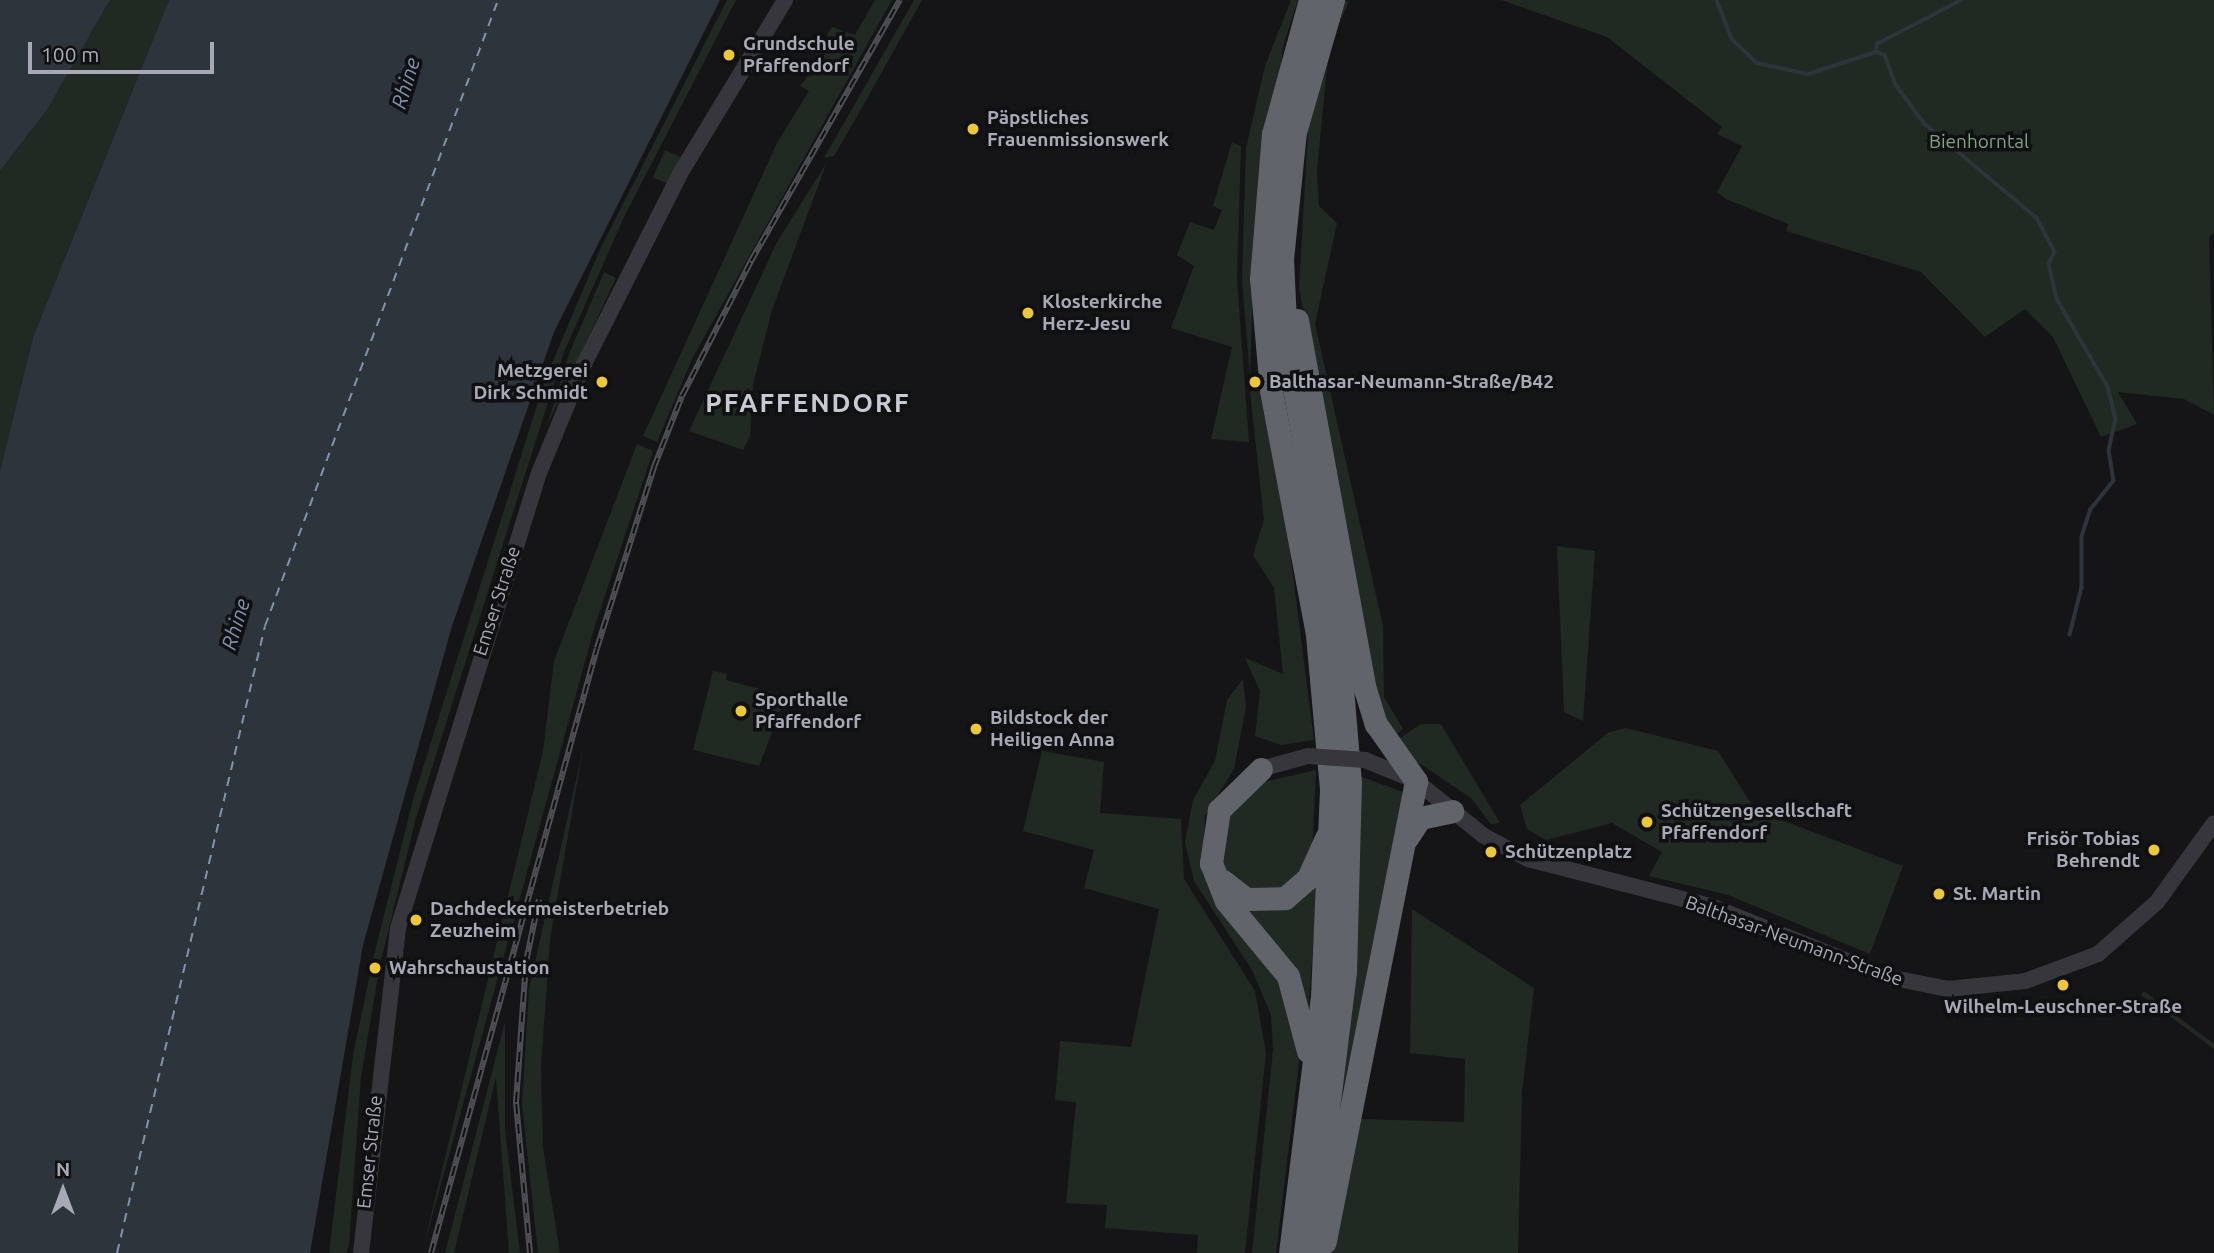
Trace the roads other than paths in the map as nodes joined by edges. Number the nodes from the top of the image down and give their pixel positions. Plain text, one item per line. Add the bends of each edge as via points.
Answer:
1 (785, 0) edge
2 (1310, 0) edge
3 (1332, 0) edge
4 (1282, 259) junction
5 (1376, 724) junction
6 (1366, 760) junction
7 (1261, 769) joint
8 (1416, 781) junction
9 (1452, 811) junction
10 (2214, 823) edge
11 (1331, 826) junction
12 (1407, 838) junction
13 (1211, 863) junction
14 (1312, 1082) junction
15 (361, 1253) edge
16 (1290, 1253) edge
17 (1310, 1253) edge
18 (1321, 1253) edge

1 - 15 street, Emser Straße via 668,199 589,353 539,473 398,928
2 - 11 highway via 1273,134 1261,279 1271,390 1322,673
3 - 4 highway via 1295,132
4 - 5 highway
4 - 17 highway via 1286,343 1336,620 1350,783 1345,972
5 - 6 highway via 1378,742
5 - 8 highway
6 - 7 street, Balthasar-Neumann-Straße, bridge via 1308,756
6 - 8 street, Balthasar-Neumann-Straße
7 - 13 highway via 1219,810
8 - 9 street, Balthasar-Neumann-Straße
8 - 12 highway
9 - 10 street, Balthasar-Neumann-Straße via 1499,845 1557,870 1705,905 1888,977 1957,989 2035,978 2107,948 2157,902
9 - 12 highway via 1420,818
11 - 13 highway via 1308,878 1277,901 1238,896
11 - 14 highway
12 - 18 highway
13 - 14 highway via 1226,901 1288,976 1302,1016
14 - 16 highway

